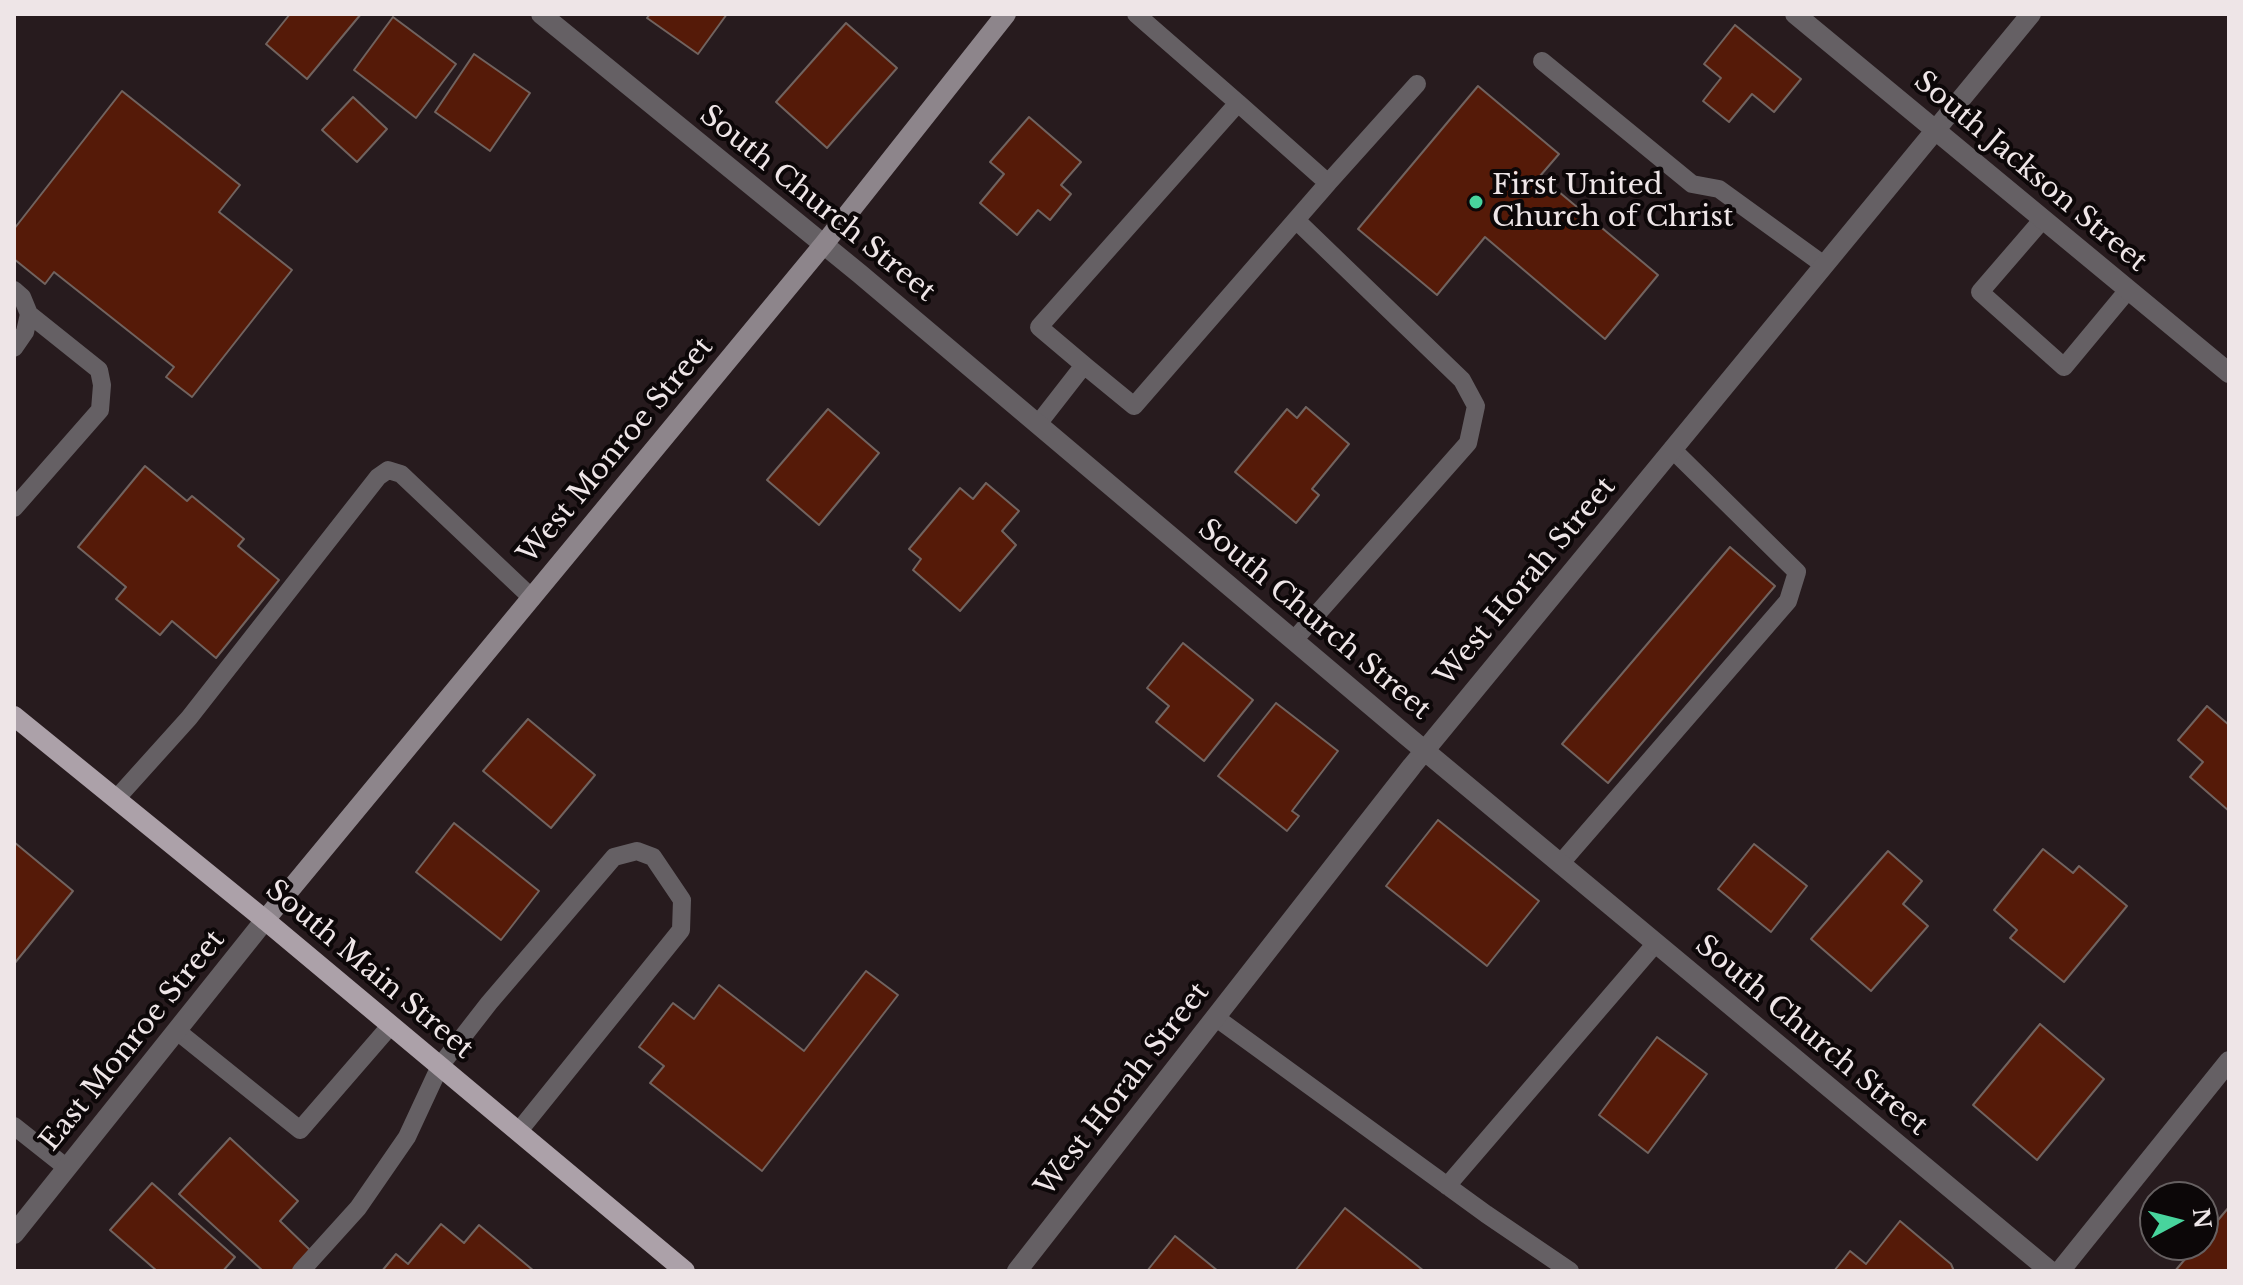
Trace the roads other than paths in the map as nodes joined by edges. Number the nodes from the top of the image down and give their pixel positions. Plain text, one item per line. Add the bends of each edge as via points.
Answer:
1 (541, 14) edge
2 (1006, 14) edge
3 (1136, 14) edge
4 (1795, 14) edge
5 (2031, 14) edge
6 (1542, 61) dead end
7 (1417, 84) dead end
8 (1238, 103) junction
9 (1935, 130) junction
10 (1328, 183) junction
11 (2043, 219) junction
12 (1296, 220) junction
13 (824, 244) junction
14 (1824, 265) junction
15 (14, 290) edge
16 (2128, 290) junction
17 (29, 314) junction
18 (14, 348) edge
19 (1084, 365) junction
20 (2229, 373) edge
21 (1038, 424) junction
22 (1672, 449) junction
23 (14, 508) edge
24 (532, 598) junction
25 (1294, 640) junction
26 (14, 716) edge
27 (1424, 750) junction
28 (116, 799) junction
29 (1560, 864) junction
30 (265, 920) junction
31 (1656, 943) junction
32 (1215, 1017) junction
33 (391, 1025) junction
34 (177, 1031) junction
35 (2229, 1061) edge
36 (440, 1066) junction
37 (14, 1126) edge
38 (518, 1132) junction
39 (67, 1168) junction
40 (1447, 1186) junction
41 (14, 1234) edge
42 (301, 1271) edge
43 (685, 1271) edge
44 (1017, 1271) edge
45 (1570, 1271) edge
46 (2050, 1271) edge
47 (2060, 1271) edge

1 - 13 street, South Church Street
2 - 13 street, West Monroe Street
3 - 8 lane
4 - 9 street, South Jackson Street
5 - 9 street, West Horah Street
6 - 14 lane via 1692,184 1719,189
7 - 10 lane
8 - 10 lane
8 - 19 lane via 1039,327
9 - 11 street, South Jackson Street
9 - 14 street, West Horah Street
10 - 12 lane
11 - 16 street, South Jackson Street
11 - 16 lane via 1980,292 2064,367
12 - 19 lane via 1134,406
12 - 25 lane via 1462,380 1476,406 1468,443
13 - 21 street, South Church Street
13 - 24 street, West Monroe Street
14 - 22 street, West Horah Street
15 - 17 lane
16 - 20 street, South Jackson Street
17 - 18 lane
17 - 23 lane via 99,370 102,385 100,410
19 - 21 lane
21 - 25 street, South Church Street
22 - 27 street, West Horah Street
22 - 29 lane via 1797,572 1788,601
24 - 28 lane via 401,474 388,470 189,718
24 - 30 street, West Monroe Street
25 - 27 street, South Church Street
26 - 28 main road, South Main Street
27 - 29 street, South Church Street
27 - 32 street, West Horah Street
28 - 30 main road, South Main Street
29 - 31 street, South Church Street
30 - 33 main road, South Main Street
30 - 34 street, East Monroe Street
31 - 40 lane
31 - 46 street, South Church Street
32 - 40 lane
32 - 44 street, West Horah Street
33 - 34 lane via 300,1130
33 - 36 main road, South Main Street
34 - 39 street, East Monroe Street
35 - 47 street
36 - 38 main road, South Main Street
36 - 38 lane via 614,857 637,851 653,857 682,900 681,930
36 - 42 lane via 407,1137 358,1208
37 - 39 lane
38 - 43 main road, South Main Street
39 - 41 street, East Monroe Street
40 - 45 lane

